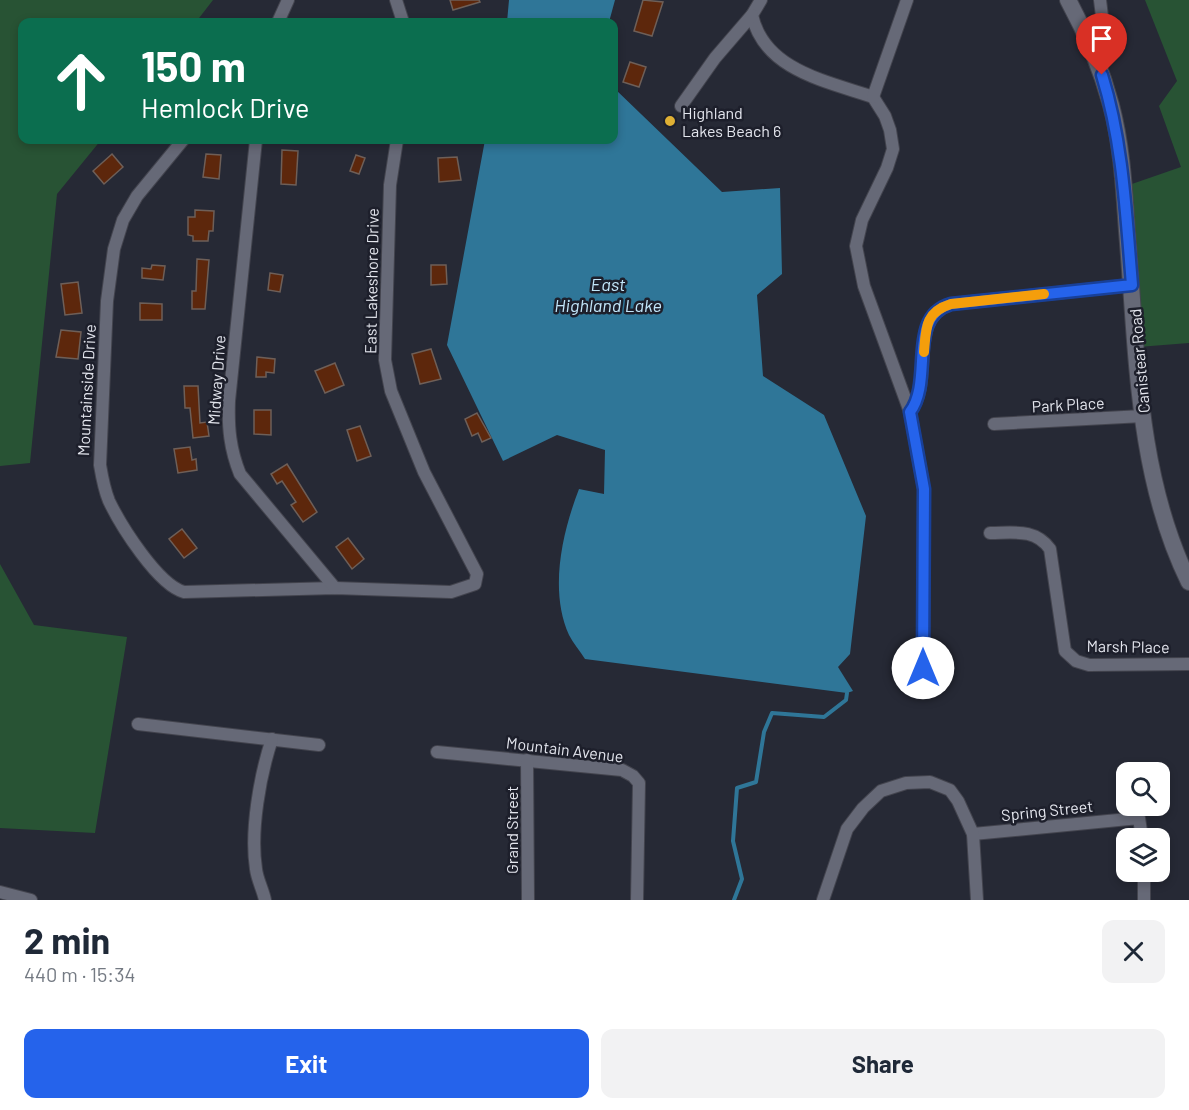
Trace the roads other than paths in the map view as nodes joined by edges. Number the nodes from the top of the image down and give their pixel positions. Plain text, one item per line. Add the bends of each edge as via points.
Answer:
1 (288, 0) edge
2 (396, 0) edge
3 (760, 0) edge
4 (907, 0) edge
5 (1068, 0) edge
6 (1100, 0) edge
7 (752, 15) junction
8 (280, 18) edge
9 (402, 18) edge
10 (1097, 60) junction
11 (873, 97) junction
12 (681, 106) dead end
13 (180, 144) edge
14 (256, 144) edge
15 (396, 144) edge
16 (1132, 285) junction
17 (910, 412) junction
18 (1143, 417) junction
19 (994, 424) dead end
20 (990, 533) dead end
21 (1189, 582) edge
22 (475, 584) joint
23 (335, 588) junction
24 (1189, 664) edge
25 (923, 668) dead end
26 (138, 724) dead end
27 (272, 739) junction
28 (319, 745) dead end
29 (437, 752) dead end
30 (527, 760) junction
31 (1140, 828) edge
32 (973, 834) junction
33 (1144, 882) edge
34 (0, 892) edge
35 (31, 900) edge
36 (265, 900) edge
37 (528, 900) edge
38 (637, 900) edge
39 (823, 900) edge
40 (977, 900) edge
41 (1144, 900) edge

1 - 8 street
2 - 9 street
3 - 7 street
4 - 11 street
5 - 10 street, Canistear Road
6 - 10 street via 1105,41
7 - 11 street via 766,47 790,66
7 - 12 street
10 - 16 street, Canistear Road via 1121,156
11 - 17 street via 891,130 893,149 862,220 856,246 858,265
13 - 23 street, Mountainside Drive via 137,196 123,220 114,249 99,444 103,484 120,519 158,574 174,589 184,592
14 - 23 street, Midway Drive via 229,401 232,454 240,474
15 - 22 street, East Lakeshore Drive via 390,185 385,360 399,413 424,472 477,574
16 - 17 street via 938,308 926,329 920,388
16 - 18 street, Canistear Road
17 - 25 street via 924,489
18 - 19 street, Park Place
18 - 21 street, Canistear Road via 1164,522
20 - 24 street, Marsh Place via 1032,533 1044,540 1050,549 1065,651 1076,661 1089,665
22 - 23 street, Mountainside Drive via 451,592
26 - 27 street
27 - 28 street
27 - 36 street via 263,766 255,846 256,870
29 - 30 street, Mountain Avenue
30 - 37 street, Grand Street
30 - 38 street, Mountain Avenue via 622,770 639,783
31 - 32 street, Spring Street via 1139,818
32 - 39 street via 950,790 930,782 906,783 881,791 847,829
32 - 40 street
33 - 41 street
34 - 35 street

